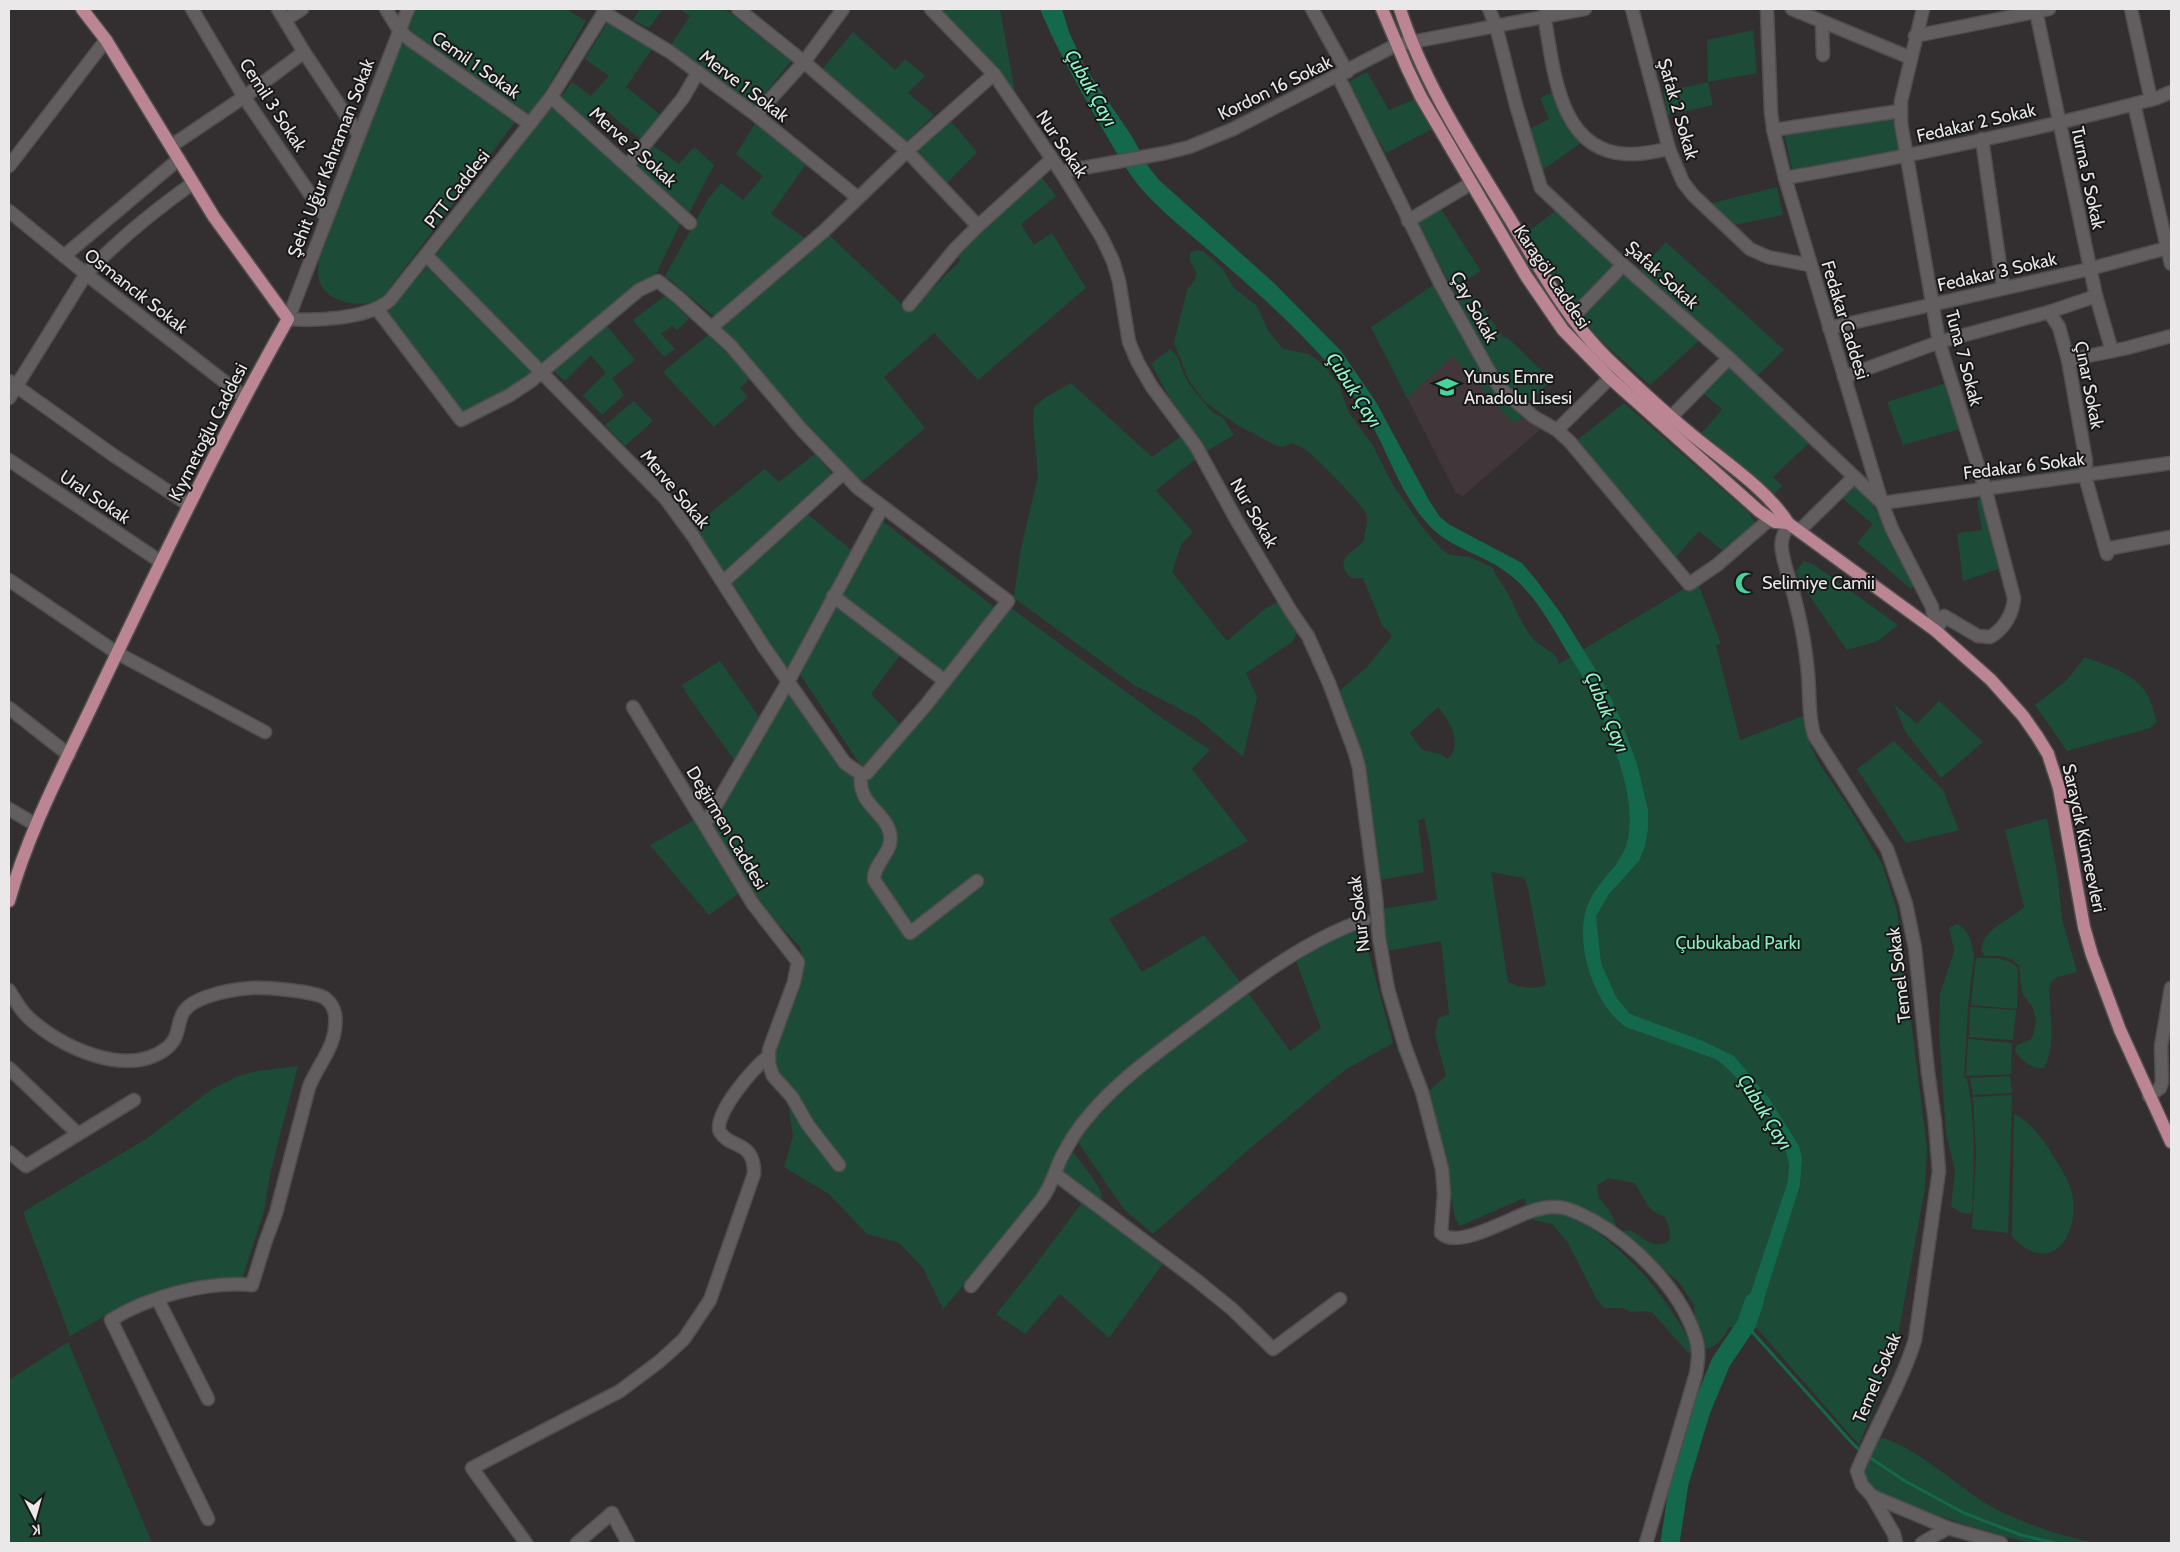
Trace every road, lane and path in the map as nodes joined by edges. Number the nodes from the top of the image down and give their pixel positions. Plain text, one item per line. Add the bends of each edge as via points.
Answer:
1 (192, 9) edge
2 (278, 9) edge
3 (302, 9) edge
4 (386, 9) edge
5 (408, 9) edge
6 (738, 9) edge
7 (843, 9) edge
8 (931, 9) edge
9 (1312, 9) edge
10 (1382, 9) edge
11 (1400, 9) edge
12 (1489, 9) edge
13 (1585, 9) edge
14 (1632, 9) edge
15 (1766, 9) edge
16 (1792, 9) edge
17 (1923, 9) edge
18 (2131, 9) edge
19 (85, 10) edge
20 (1564, 10) edge
21 (2043, 10) edge
22 (604, 11) edge
23 (1544, 15) junction
24 (285, 20) junction
25 (1822, 23) junction
26 (1496, 26) junction
27 (399, 30) junction
28 (1915, 36) junction
29 (106, 40) junction
30 (1411, 42) junction
31 (1396, 45) junction
32 (304, 52) junction
33 (1823, 55) dead end
34 (1910, 58) junction
35 (804, 62) junction
36 (698, 72) junction
37 (994, 74) junction
38 (1343, 74) junction
39 (2171, 92) edge
40 (244, 97) junction
41 (551, 97) junction
42 (2151, 100) junction
43 (2134, 104) junction
44 (1900, 111) junction
45 (756, 115) junction
46 (2059, 123) junction
47 (530, 124) junction
48 (1773, 130) junction
49 (359, 135) junction
50 (1982, 139) junction
51 (171, 146) junction
52 (1669, 149) junction
53 (907, 151) junction
54 (1907, 157) junction
55 (179, 159) junction
56 (1051, 160) junction
57 (628, 165) junction
58 (9, 166) edge
59 (1061, 172) junction
60 (1785, 178) junction
61 (193, 183) junction
62 (1470, 184) junction
63 (857, 197) junction
64 (9, 211) edge
65 (327, 219) junction
66 (1408, 221) junction
67 (690, 223) dead end
68 (978, 226) junction
69 (2170, 247) edge
70 (64, 256) junction
71 (426, 256) junction
72 (1623, 264) junction
73 (2171, 264) edge
74 (1809, 265) junction
75 (2090, 269) junction
76 (86, 274) junction
77 (2003, 287) junction
78 (2096, 296) junction
79 (909, 305) dead end
80 (1932, 305) junction
81 (377, 309) junction
82 (2048, 312) junction
83 (1572, 318) junction
84 (288, 320) junction
85 (712, 328) junction
86 (1829, 328) junction
87 (2171, 336) edge
88 (1939, 342) junction
89 (2112, 351) junction
90 (1729, 358) junction
91 (2068, 360) junction
92 (542, 372) junction
93 (1844, 377) junction
94 (1610, 378) junction
95 (12, 384) edge
96 (244, 397) junction
97 (9, 398) edge
98 (1671, 417) junction
99 (1557, 430) junction
100 (9, 460) edge
101 (2171, 463) edge
102 (842, 474) junction
103 (2085, 476) junction
104 (1854, 477) junction
105 (1985, 488) junction
106 (1882, 503) junction
107 (189, 505) junction
108 (882, 508) junction
109 (1770, 519) junction
110 (1792, 526) junction
111 (2171, 536) edge
112 (161, 562) junction
113 (9, 580) edge
114 (723, 582) junction
115 (833, 596) junction
116 (1936, 630) junction
117 (117, 653) junction
118 (789, 680) junction
119 (945, 682) junction
120 (632, 707) dead end
121 (9, 708) edge
122 (265, 732) dead end
123 (69, 755) junction
124 (860, 774) junction
125 (9, 809) edge
126 (705, 824) junction
127 (36, 825) junction
128 (977, 881) dead end
129 (9, 902) edge
130 (1364, 920) dead end
131 (2171, 988) edge
132 (9, 990) edge
133 (768, 1057) junction
134 (9, 1068) edge
135 (2150, 1096) junction
136 (134, 1100) dead end
137 (78, 1134) junction
138 (2171, 1142) edge
139 (9, 1152) edge
140 (839, 1165) dead end
141 (1055, 1174) junction
142 (971, 1286) dead end
143 (1340, 1299) dead end
144 (158, 1300) junction
145 (208, 1399) dead end
146 (1872, 1496) junction
147 (208, 1519) dead end
148 (1948, 1528) junction
149 (526, 1543) edge
150 (577, 1543) edge
151 (628, 1543) edge
152 (1646, 1543) edge
153 (1896, 1543) edge
154 (1922, 1543) edge
155 (2001, 1543) edge

1 - 40 street, Cemil 3 Sokak
2 - 24 street
3 - 24 street
4 - 27 street, Cemil 1 Sokak
5 - 27 street, Şehit Uğur Kahraman Sokak
6 - 35 street
7 - 35 street
8 - 37 street, Nur Sokak
9 - 38 street, Çay Sokak
10 - 31 main road, Karagöl Caddesi
11 - 30 main road
12 - 26 street, Şafak Sokak
13 - 20 street, Kordon 16 Sokak
14 - 52 street, Şafak 2 Sokak
15 - 48 street, Fedakar Caddesi
16 - 25 street
17 - 28 street, Tuna 7 Sokak
18 - 42 street
19 - 29 main road
20 - 23 street, Kordon 16 Sokak
21 - 28 street
21 - 46 street, Turna 5 Sokak
22 - 36 street, Merve 1 Sokak
22 - 41 street, PTT Caddesi
23 - 26 street, Kordon 16 Sokak
23 - 52 street via 1560,95 1579,134 1591,144 1616,153 1628,155
24 - 32 street
25 - 33 street
25 - 34 street
26 - 30 street, Kordon 16 Sokak
26 - 72 street, Şafak Sokak via 1541,188
27 - 47 street, Cemil 1 Sokak
27 - 49 street, Şehit Uğur Kahraman Sokak
28 - 34 street, Tuna 7 Sokak
29 - 51 main road
29 - 58 street
30 - 31 street, Kordon 16 Sokak
30 - 83 main road via 1434,90 1485,179
31 - 38 street, Kordon 16 Sokak
31 - 62 main road, Karagöl Caddesi
32 - 40 street
32 - 49 street
34 - 44 street, Tuna 7 Sokak
35 - 45 street
35 - 53 street
36 - 45 street, Merve 1 Sokak
36 - 57 street via 683,98
37 - 53 street
37 - 56 street, Nur Sokak
38 - 59 street, Kordon 16 Sokak via 1233,129 1189,147
38 - 66 street, Çay Sokak
39 - 42 street, Fedakar 2 Sokak
40 - 51 street
40 - 65 street, Cemil 3 Sokak
41 - 47 street, PTT Caddesi
41 - 57 street, Merve 2 Sokak
42 - 43 street, Fedakar 2 Sokak
43 - 46 street, Fedakar 2 Sokak
43 - 69 street
44 - 48 street
44 - 54 street, Tuna 7 Sokak
45 - 63 street, Merve 1 Sokak
46 - 50 street, Fedakar 2 Sokak
46 - 75 street, Turna 5 Sokak
47 - 71 street, PTT Caddesi
48 - 60 street, Fedakar Caddesi
49 - 65 street, Şehit Uğur Kahraman Sokak
50 - 54 street, Fedakar 2 Sokak
50 - 77 street
51 - 55 main road
52 - 74 street, Şafak 2 Sokak via 1683,182 1693,195 1750,249 1768,257
53 - 63 street
53 - 68 street
54 - 60 street, Fedakar 2 Sokak
54 - 80 street, Tuna 7 Sokak
55 - 61 main road
55 - 70 street
56 - 59 street, Nur Sokak
56 - 68 street
57 - 67 street, Merve 2 Sokak
59 - 152 street, Nur Sokak via 1113,261 1129,342 1138,363 1196,446 1237,521 1308,636 1329,683 1359,768 1388,989 1422,1092 1442,1169 1441,1233 1451,1239 1468,1236 1531,1211 1568,1209 1606,1228 1644,1258 1674,1296 1690,1324 1698,1344 1696,1374
60 - 74 street, Fedakar Caddesi
61 - 76 street via 165,203
61 - 84 main road
62 - 66 street
62 - 94 main road, Karagöl Caddesi via 1553,316
63 - 85 street via 824,231
64 - 70 street, Osmancık Sokak
65 - 84 street, Şehit Uğur Kahraman Sokak
66 - 99 street, Çay Sokak via 1496,382 1534,417
68 - 79 street
69 - 73 street
69 - 75 street, Fedakar 3 Sokak
70 - 76 street, Osmancık Sokak
71 - 81 street, PTT Caddesi via 390,300
71 - 92 street, Merve Sokak
72 - 83 street
72 - 90 street, Şafak Sokak
74 - 86 street, Fedakar Caddesi
75 - 77 street, Fedakar 3 Sokak
75 - 78 street, Turna 5 Sokak
76 - 95 street
76 - 96 street, Osmancık Sokak
77 - 80 street, Fedakar 3 Sokak
78 - 82 street
78 - 89 street, Turna 5 Sokak
80 - 86 street, Fedakar 3 Sokak
80 - 88 street, Tuna 7 Sokak
81 - 84 street, PTT Caddesi via 330,318
81 - 92 street via 461,420 510,395
82 - 88 street
82 - 91 street, Çınar Sokak via 2059,326
83 - 98 main road via 1606,357
84 - 96 main road, Kıymetoğlu Caddesi
85 - 92 street via 658,281 638,290
85 - 102 street
86 - 93 street, Fedakar Caddesi
87 - 89 street
88 - 93 street
88 - 105 street, Tuna 7 Sokak
89 - 91 street
90 - 98 street
90 - 104 street, Şafak Sokak
91 - 103 street, Çınar Sokak via 2086,461
92 - 114 street, Merve Sokak via 665,498
93 - 106 street, Fedakar Caddesi
94 - 99 street
94 - 109 main road, Karagöl Caddesi
95 - 97 street
95 - 107 street
96 - 107 main road, Kıymetoğlu Caddesi
98 - 110 main road via 1772,503
99 - 109 street, Çay Sokak via 1689,584 1717,565
100 - 112 street, Ural Sokak
101 - 103 street, Fedakar 6 Sokak
102 - 108 street
102 - 114 street
103 - 105 street, Fedakar 6 Sokak
103 - 111 street, Çınar Sokak via 2106,552
104 - 106 street, Şafak Sokak
104 - 110 street
105 - 106 street, Fedakar 6 Sokak
105 - 116 street, Tuna 7 Sokak via 2013,592 2012,608 2006,623 1990,637 1978,636 1944,616
106 - 116 street, Fedakar Caddesi via 1932,608
107 - 112 main road, Kıymetoğlu Caddesi
108 - 115 street
108 - 119 street via 1008,601
109 - 110 main road, Karagöl Caddesi
110 - 116 main road, Saraycık Kümeevleri
110 - 146 street, Temel Sokak via 1781,535 1781,545 1804,636 1811,725 1818,743 1886,849 1910,920 1938,1152 1937,1188 1914,1340 1903,1372 1857,1471 1862,1485
112 - 117 main road, Kıymetoğlu Caddesi
113 - 117 street
114 - 118 street, Merve Sokak
115 - 118 street
115 - 119 street
116 - 135 main road, Saraycık Kümeevleri via 2007,697 2048,754 2059,788 2092,955 2120,1030
117 - 122 street
117 - 123 main road, Kıymetoğlu Caddesi
118 - 124 street, Merve Sokak via 845,763
118 - 126 street
119 - 124 street via 867,773
120 - 126 street, Değirmen Caddesi
121 - 123 street
123 - 127 main road, Kıymetoğlu Caddesi
124 - 128 street via 861,790 890,834 888,848 874,872 875,885 910,933
125 - 127 street
126 - 133 street, Değirmen Caddesi via 753,904 798,962
127 - 129 main road, Kıymetoğlu Caddesi
130 - 141 street via 1302,950 1160,1051 1087,1118 1061,1157
131 - 135 street via 2161,1046 2162,1082
132 - 144 street via 28,1016 59,1041 80,1051 115,1059 143,1058 167,1047 174,1039 187,1006 224,992 270,988 316,995 325,998 334,1009 331,1049 309,1087 276,1213 252,1285 192,1289
133 - 140 street via 773,1076 792,1097 808,1125
133 - 149 street via 728,1103 719,1120 721,1132 751,1157 754,1174 710,1300 694,1326 673,1351 620,1391 472,1468
134 - 137 street
135 - 138 main road, Saraycık Kümeevleri
136 - 137 street
137 - 139 street via 26,1166
141 - 142 street via 1052,1186
141 - 143 street via 1195,1279 1273,1349
144 - 145 street
144 - 147 street via 111,1320
146 - 148 street
146 - 153 street
148 - 154 street
148 - 155 street
150 - 151 street via 612,1514

